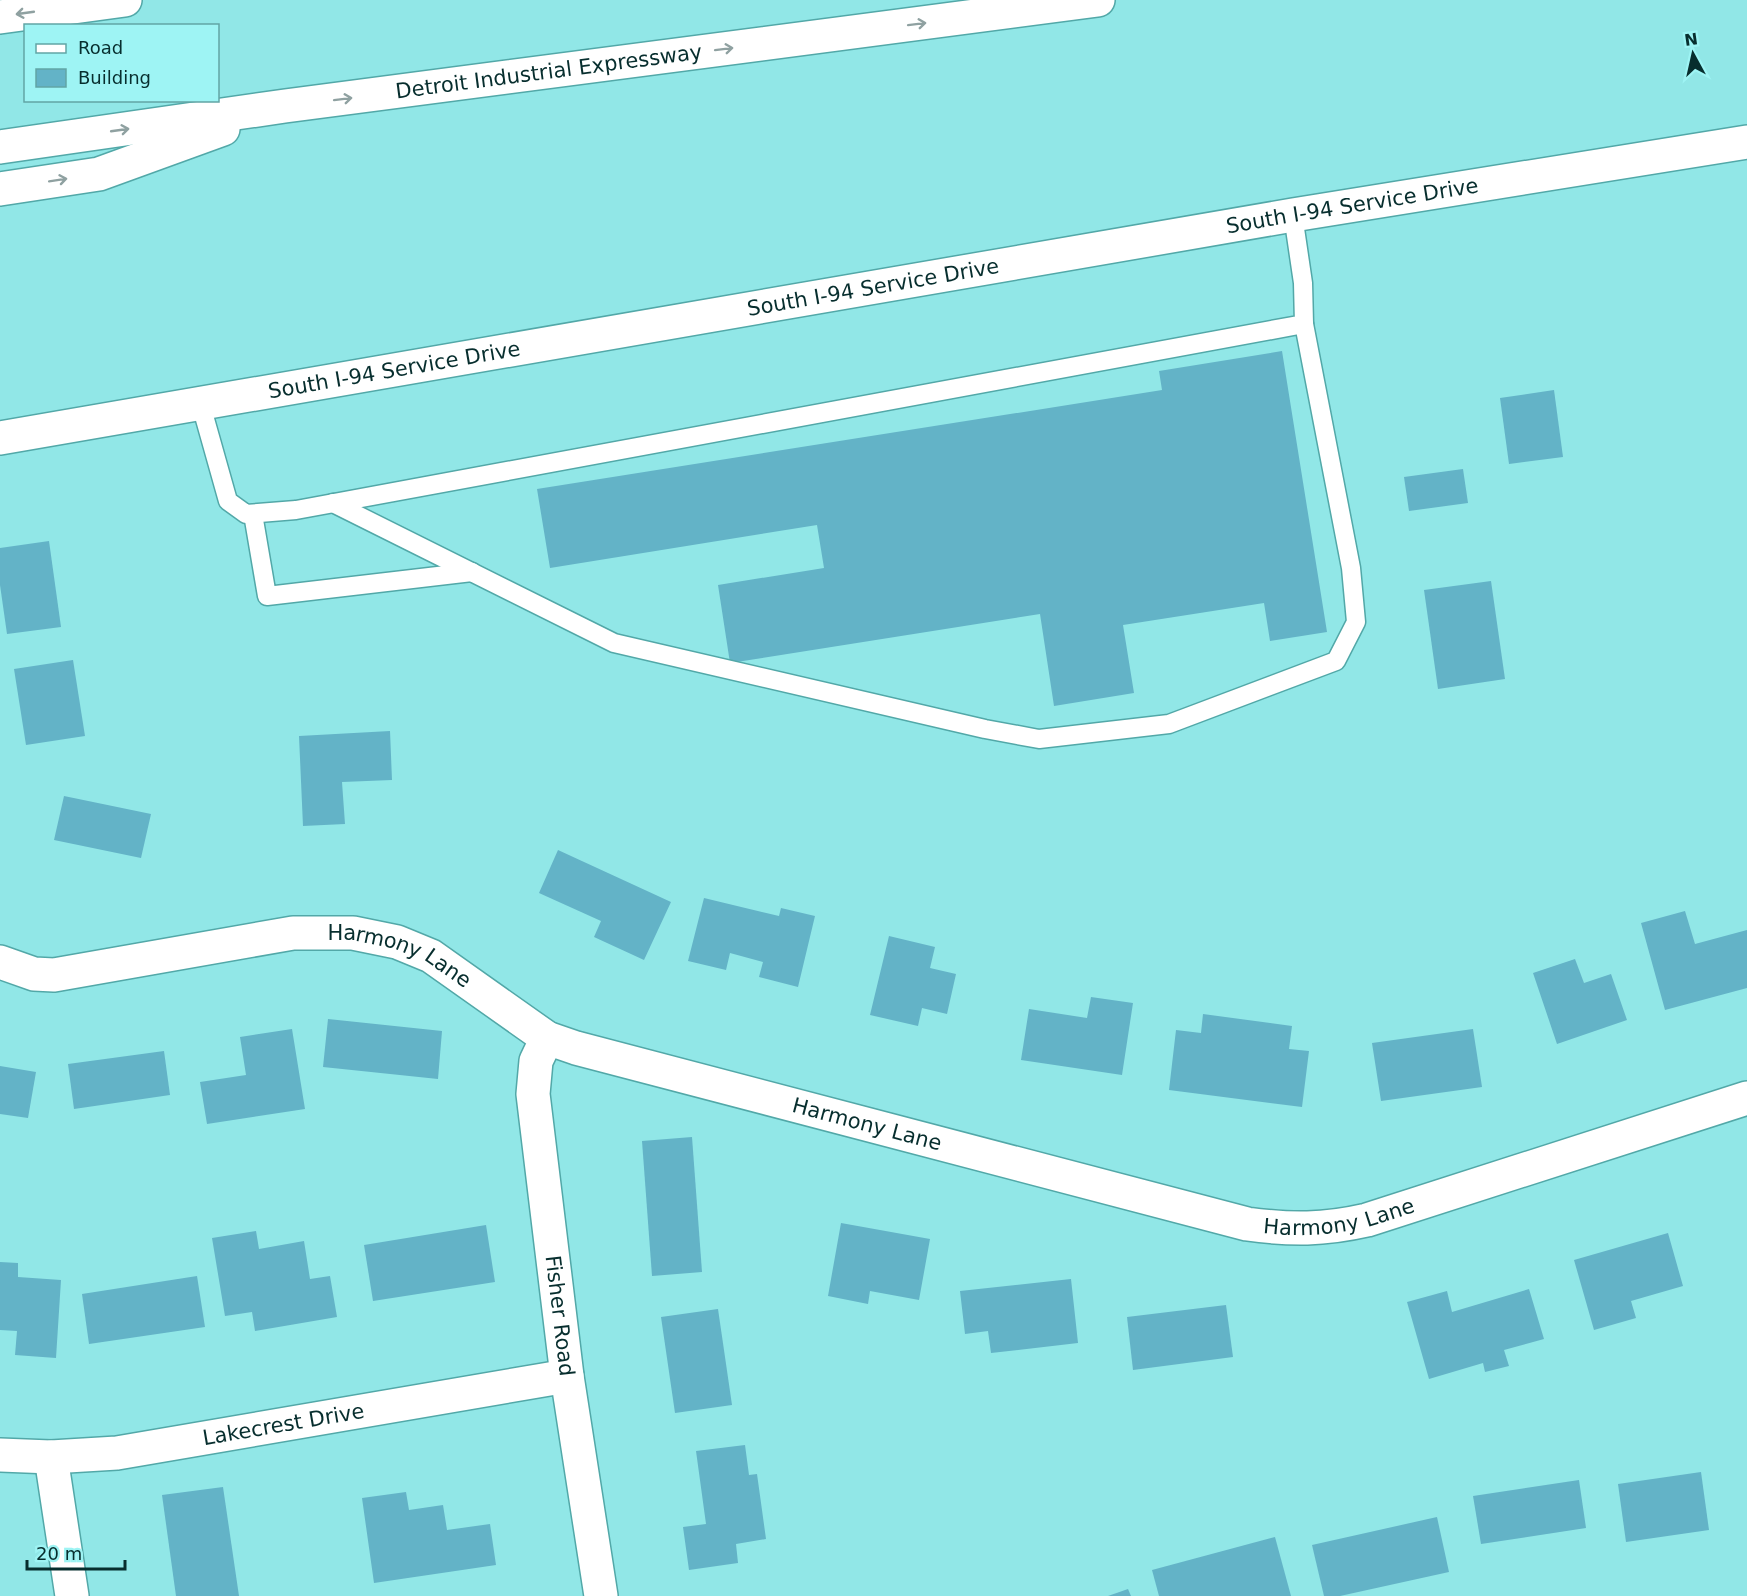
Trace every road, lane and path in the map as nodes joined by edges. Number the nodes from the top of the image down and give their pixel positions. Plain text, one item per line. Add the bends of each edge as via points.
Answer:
1 (125, 0) edge
2 (1098, 0) edge
3 (0, 17) edge
4 (285, 106) junction
5 (1747, 142) edge
6 (0, 147) edge
7 (0, 189) edge
8 (1293, 215) junction
9 (1304, 324) junction
10 (201, 405) junction
11 (0, 438) edge
12 (333, 503) junction
13 (253, 514) junction
14 (472, 572) junction
15 (0, 962) edge
16 (547, 1038) junction
17 (1747, 1098) edge
18 (567, 1376) junction
19 (0, 1455) edge
20 (51, 1457) junction
21 (72, 1596) edge
22 (601, 1596) edge

1 -> 3 main road
4 -> 2 main road, Detroit Industrial Expressway
6 -> 4 main road, Detroit Industrial Expressway
7 -> 4 main road via 99,174
5 - 8 main road, South I-94 Service Drive
8 - 9 lane via 1303,283
8 - 10 main road, South I-94 Service Drive
9 - 12 lane
9 - 14 lane via 1351,568 1356,622 1336,661 1169,724 1039,739 985,729 614,643
10 - 11 main road, South I-94 Service Drive
10 - 13 lane via 228,501 246,514
12 - 13 lane
12 - 14 lane
13 - 14 lane via 267,596
15 - 16 main road, Harmony Lane via 34,974 54,975 293,933 352,933 397,942 431,956
16 - 17 main road, Harmony Lane via 1247,1224 1293,1230 1331,1228 1367,1220
16 - 18 main road, Fisher Road via 536,1061 533,1094
18 - 20 main road, Lakecrest Drive via 117,1453
18 - 22 main road, Fisher Road
19 - 20 main road, Lakecrest Drive
20 - 21 main road

